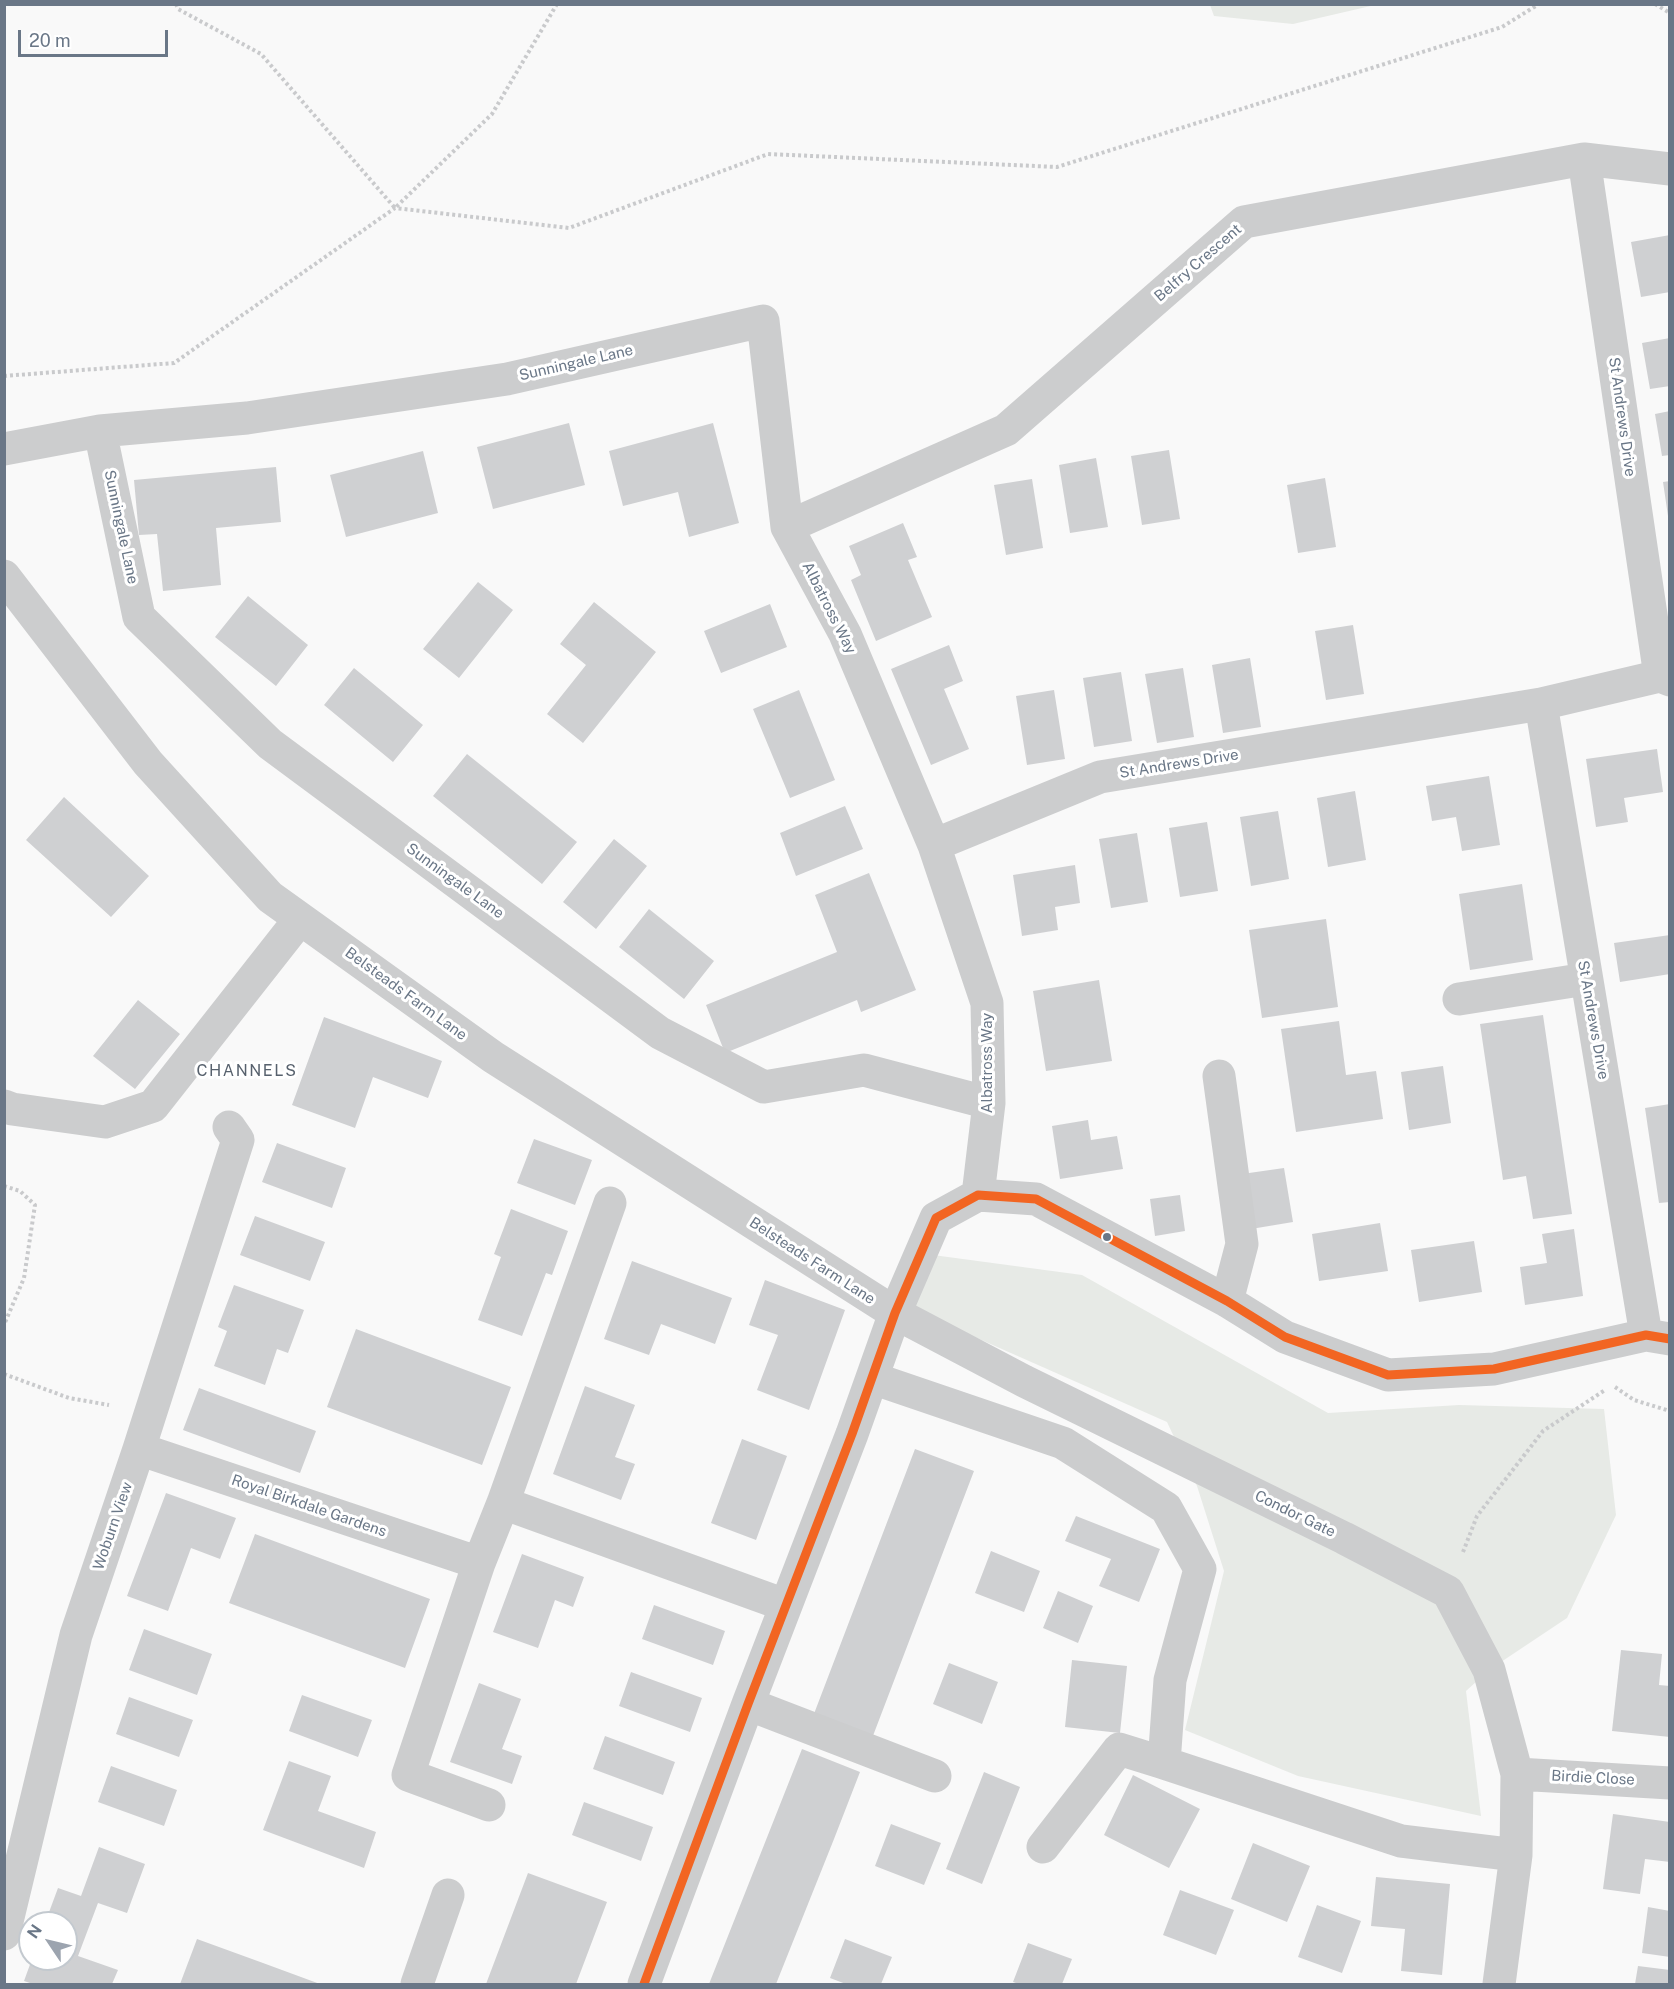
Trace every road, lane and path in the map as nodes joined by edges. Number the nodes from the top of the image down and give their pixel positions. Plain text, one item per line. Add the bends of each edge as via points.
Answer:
1 (176, 4) edge
2 (556, 4) edge
3 (1539, 4) edge
4 (1656, 4) edge
5 (1670, 14) edge
6 (1584, 159) junction
7 (1670, 169) edge
8 (395, 208) junction
9 (764, 321) joint
10 (4, 376) edge
11 (100, 431) junction
12 (4, 449) edge
13 (787, 527) junction
14 (4, 576) edge
15 (1665, 678) edge
16 (1541, 704) junction
17 (934, 845) junction
18 (300, 919) junction
19 (1586, 979) junction
20 (1459, 999) dead end
21 (1219, 1076) dead end
22 (989, 1103) junction
23 (4, 1106) edge
24 (229, 1127) dead end
25 (4, 1186) edge
26 (978, 1195) junction
27 (610, 1203) dead end
28 (1227, 1301) junction
29 (895, 1313) junction
30 (4, 1325) edge
31 (1658, 1337) edge
32 (4, 1374) edge
33 (872, 1378) junction
34 (1624, 1384) dead end
35 (1612, 1385) junction
36 (152, 1411) junction
37 (1670, 1412) edge
38 (139, 1449) junction
39 (503, 1503) junction
40 (479, 1563) junction
41 (1448, 1592) junction
42 (785, 1605) junction
43 (747, 1704) junction
44 (1164, 1763) junction
45 (1517, 1774) junction
46 (935, 1776) dead end
47 (1670, 1783) edge
48 (489, 1805) dead end
49 (1043, 1847) dead end
50 (1516, 1855) junction
51 (448, 1895) dead end
52 (4, 1934) edge
53 (417, 1984) edge
54 (644, 1984) edge
55 (1499, 1984) edge

1 - 8 path via 178,9 261,54
2 - 8 path via 492,114
3 - 8 path via 1502,27 1057,167 768,154 569,228
4 - 5 path
6 - 7 street, Belfry Crescent
6 - 13 street, Belfry Crescent via 1244,222 1006,430
6 - 15 street, St Andrews Drive
8 - 10 path via 174,363
9 - 11 street, Sunningale Lane via 507,379 247,418
9 - 13 street, Albatross Way
11 - 12 street, Sunningale Lane
11 - 22 street, Sunningale Lane via 139,617 270,744 660,1033 764,1087 864,1070
13 - 17 street, Albatross Way via 845,634
14 - 18 street, Belsteads Farm Lane via 148,764 270,897
15 - 16 street, St Andrews Drive
16 - 17 street, St Andrews Drive via 1100,777
16 - 19 street, St Andrews Drive
17 - 22 street, Albatross Way via 987,1003
18 - 23 street via 153,1106 105,1122
18 - 29 street, Belsteads Farm Lane via 493,1057
19 - 20 street
19 - 31 street, St Andrews Drive
21 - 28 street via 1242,1244
22 - 26 street, Albatross Way
24 - 36 street, Woburn View via 238,1140
25 - 30 path via 20,1191 35,1205 24,1278
26 - 28 street via 1036,1199
26 - 29 street via 936,1218
27 - 39 street
28 - 31 street via 1285,1336 1388,1375 1494,1369
29 - 33 street
29 - 41 street, Condor Gate
32 - 36 path via 69,1398
33 - 42 street
33 - 44 street via 1063,1443 1166,1508 1200,1569 1170,1680
34 - 35 path
35 - 37 path via 1634,1400
35 - 41 path via 1544,1431 1477,1516
36 - 38 street, Woburn View
38 - 40 street, Royal Birkdale Gardens
38 - 52 street, Woburn View via 76,1635
39 - 40 street
39 - 42 street
40 - 48 street via 408,1774
41 - 45 street via 1489,1670
42 - 43 street
43 - 46 street
43 - 54 street
44 - 49 street via 1119,1749
44 - 50 street via 1401,1841
45 - 47 street, Birdie Close
45 - 50 street
50 - 55 street
51 - 53 street

